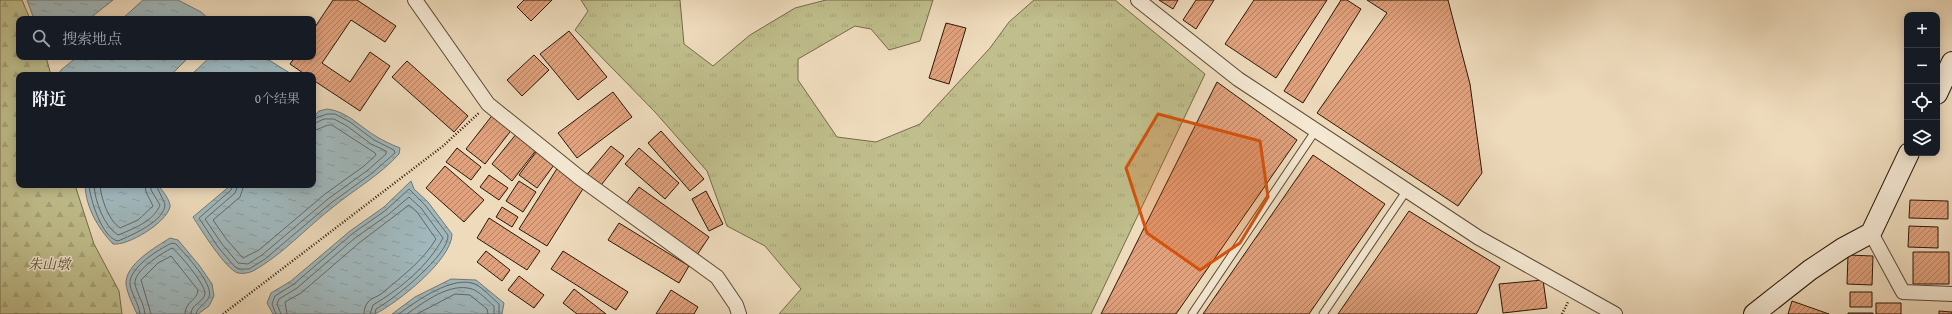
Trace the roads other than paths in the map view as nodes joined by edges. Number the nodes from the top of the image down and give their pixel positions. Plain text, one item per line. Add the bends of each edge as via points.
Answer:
1 (415, 0) edge
2 (1138, 0) edge
3 (1952, 62) edge
4 (1940, 88) edge
5 (1316, 130) junction
6 (1908, 156) edge
7 (1407, 190) junction
8 (1872, 233) junction
9 (1952, 294) edge
10 (739, 314) edge
11 (1192, 314) edge
12 (1323, 314) edge
13 (1615, 314) edge
14 (1754, 314) edge

1 - 10 street via 488,104 580,178 717,277 736,305
2 - 5 street via 1238,79
3 - 4 street
5 - 7 street
5 - 11 lane
6 - 8 street
7 - 12 lane
7 - 13 street via 1479,238
8 - 9 street via 1903,292
8 - 14 street via 1842,248

